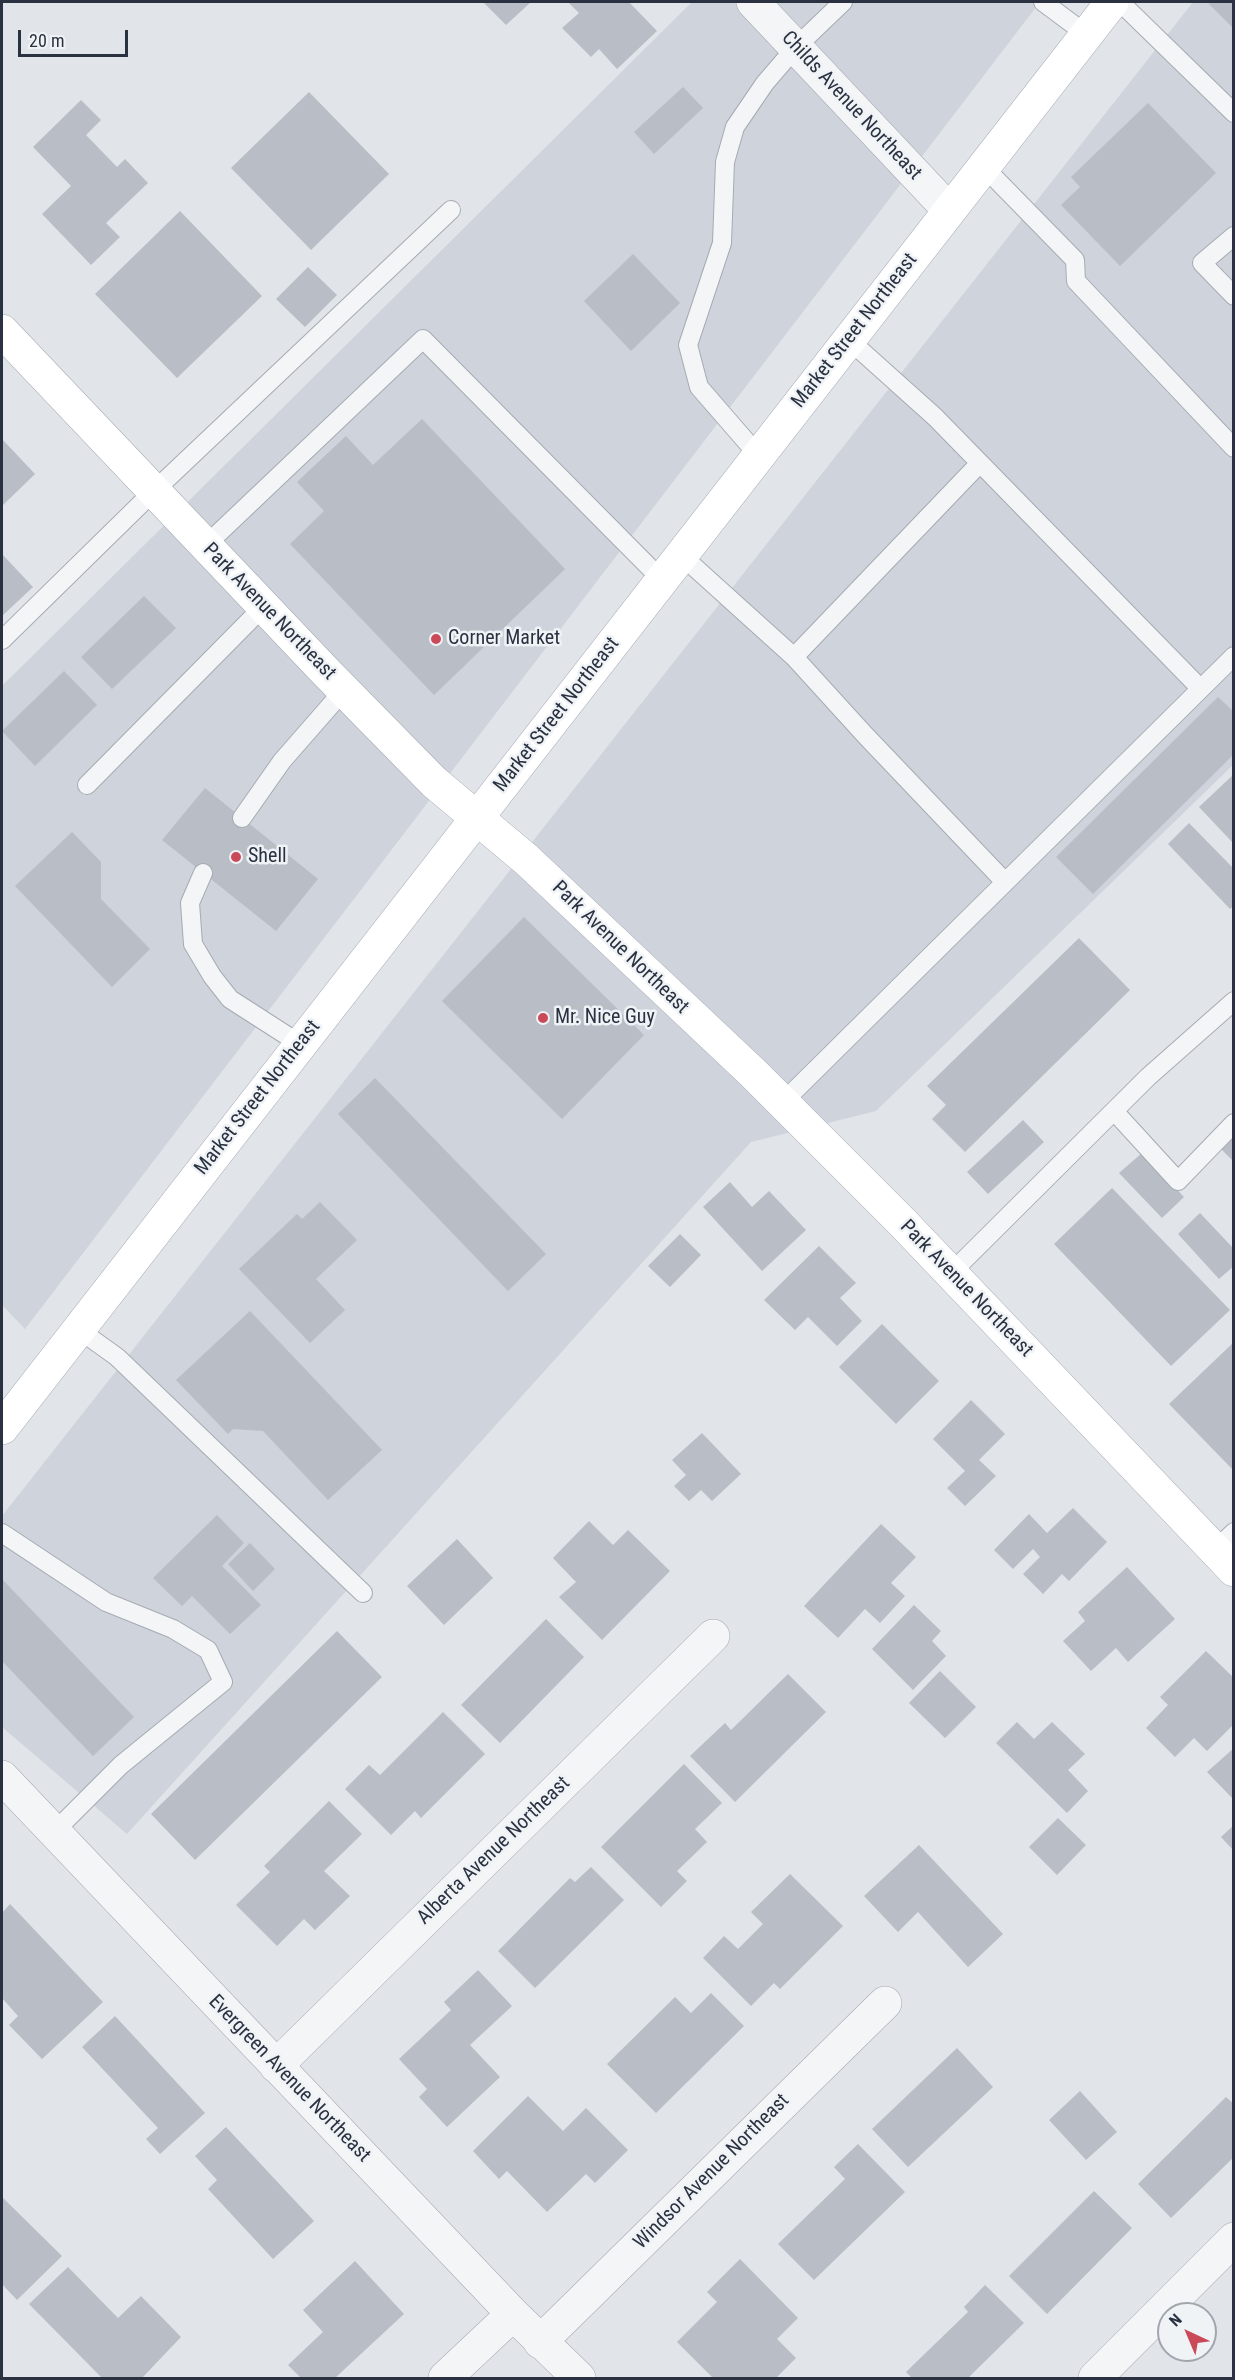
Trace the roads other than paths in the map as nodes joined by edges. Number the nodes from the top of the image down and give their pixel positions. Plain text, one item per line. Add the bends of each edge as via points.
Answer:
1 (753, 2) edge
2 (843, 2) edge
3 (1043, 2) edge
4 (1112, 2) edge
5 (1120, 2) edge
6 (1086, 34) junction
7 (796, 47) junction
8 (1233, 113) edge
9 (983, 166) junction
10 (451, 210) dead end
11 (949, 210) junction
12 (1233, 236) edge
13 (1233, 296) edge
14 (2, 331) edge
15 (848, 339) junction
16 (1233, 448) edge
17 (758, 455) junction
18 (980, 463) junction
19 (154, 491) junction
20 (206, 545) junction
21 (671, 567) junction
22 (264, 606) junction
23 (2, 640) edge
24 (1233, 656) edge
25 (794, 657) junction
26 (1200, 688) junction
27 (344, 690) junction
28 (87, 785) dead end
29 (242, 818) dead end
30 (477, 818) junction
31 (203, 873) dead end
32 (1005, 882) junction
33 (1233, 1001) edge
34 (300, 1044) junction
35 (782, 1103) junction
36 (1114, 1111) junction
37 (1233, 1124) edge
38 (951, 1273) junction
39 (78, 1329) junction
40 (2, 1428) edge
41 (2, 1533) edge
42 (1227, 1550) edge
43 (363, 1593) dead end
44 (713, 1636) dead end
45 (2, 1777) edge
46 (54, 1832) junction
47 (885, 2003) dead end
48 (276, 2066) junction
49 (1233, 2239) edge
50 (513, 2314) junction
51 (540, 2342) junction
52 (445, 2379) edge
53 (579, 2379) edge
54 (1095, 2379) edge

1 - 7 street, Childs Avenue Northeast
2 - 7 lane
3 - 6 lane
4 - 6 main road, Market Street Northeast
5 - 8 lane
6 - 9 main road, Market Street Northeast
7 - 11 street, Childs Avenue Northeast
7 - 17 lane via 735,127 725,162 722,243 688,345 699,387
9 - 11 main road, Market Street Northeast
9 - 16 lane via 1075,260 1076,281
10 - 19 lane
11 - 15 main road, Market Street Northeast
12 - 13 lane via 1202,263
14 - 19 main road, Park Avenue Northeast
15 - 17 main road, Market Street Northeast
15 - 18 lane
17 - 21 main road, Market Street Northeast
18 - 25 lane
18 - 26 lane
19 - 20 main road, Park Avenue Northeast
19 - 23 lane
20 - 21 lane via 423,339
20 - 22 main road, Park Avenue Northeast
21 - 25 lane
21 - 30 main road, Market Street Northeast
22 - 27 main road, Park Avenue Northeast
22 - 28 lane
24 - 26 lane
25 - 32 lane
26 - 32 lane
27 - 29 lane via 282,761
27 - 30 main road, Park Avenue Northeast via 434,782
30 - 34 main road, Market Street Northeast
30 - 35 main road, Park Avenue Northeast via 527,860
31 - 34 lane via 190,903 193,944 231,999
32 - 35 lane
33 - 36 lane
34 - 39 main road, Market Street Northeast
35 - 38 main road, Park Avenue Northeast
36 - 37 lane via 1178,1181
36 - 38 lane
38 - 42 main road, Park Avenue Northeast
39 - 40 main road, Market Street Northeast
39 - 43 lane via 117,1357
41 - 46 lane via 106,1602 173,1629 208,1650 223,1682 121,1765
44 - 48 street, Alberta Avenue Northeast
45 - 46 street, Evergreen Avenue Northeast
46 - 48 street, Evergreen Avenue Northeast
47 - 51 street, Windsor Avenue Northeast
48 - 50 street, Evergreen Avenue Northeast
49 - 54 street
50 - 51 street, Evergreen Avenue Northeast
50 - 52 street
51 - 53 street, Evergreen Avenue Northeast

